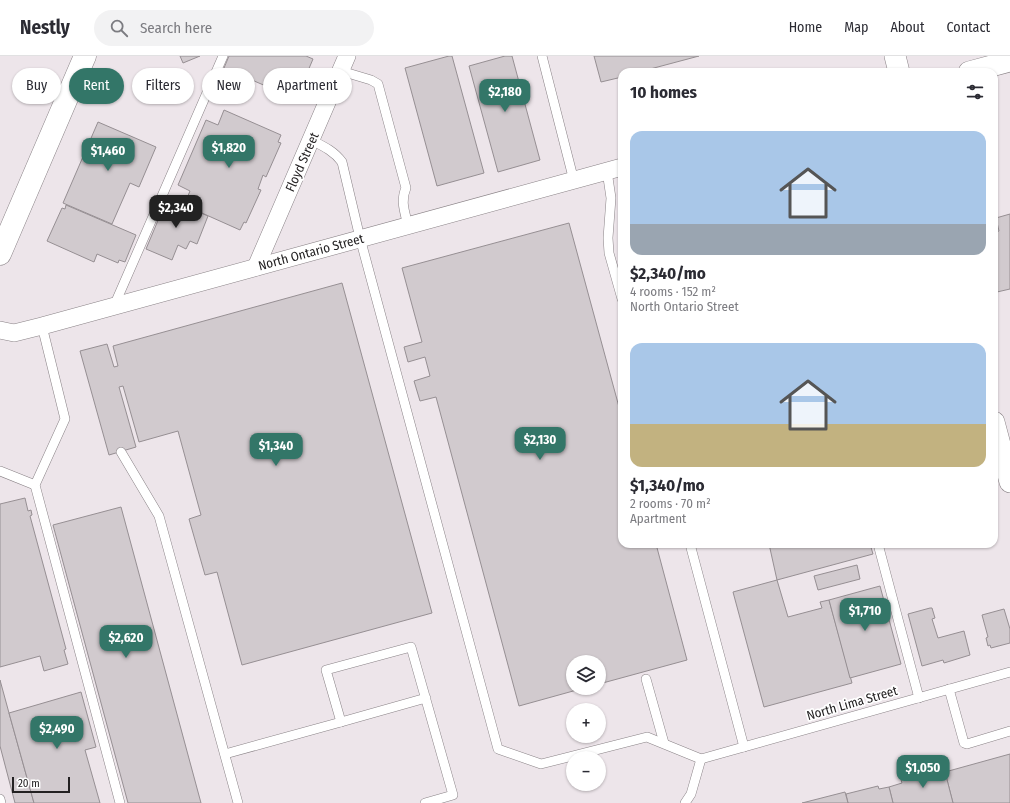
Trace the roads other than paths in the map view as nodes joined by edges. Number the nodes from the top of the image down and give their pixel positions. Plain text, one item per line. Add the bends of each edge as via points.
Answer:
1 (85, 56) edge
2 (223, 56) edge
3 (542, 56) edge
4 (895, 56) edge
5 (1010, 60) edge
6 (344, 63) edge
7 (898, 68) edge
8 (982, 68) edge
9 (311, 140) junction
10 (614, 169) edge
11 (574, 181) junction
12 (408, 226) junction
13 (360, 238) junction
14 (0, 254) edge
15 (256, 267) junction
16 (618, 285) edge
17 (114, 306) junction
18 (42, 326) junction
19 (0, 330) edge
20 (998, 437) edge
21 (121, 452) dead end
22 (0, 471) edge
23 (1010, 482) edge
24 (35, 485) junction
25 (691, 548) edge
26 (879, 548) edge
27 (1010, 672) edge
28 (646, 679) dead end
29 (949, 689) junction
30 (426, 698) junction
31 (919, 698) junction
32 (340, 722) junction
33 (1010, 731) edge
34 (664, 743) junction
35 (744, 747) junction
36 (225, 754) junction
37 (701, 759) junction
38 (0, 799) edge
39 (1, 803) edge
40 (120, 803) edge
41 (238, 803) edge
42 (425, 803) edge
43 (685, 803) edge

1 - 14 main road
2 - 17 lane
3 - 11 lane
4 - 7 street
5 - 8 street
6 - 9 street, Floyd Street
6 - 12 lane via 378,84 406,188 402,202
9 - 13 lane via 330,150 342,162
9 - 15 street, Floyd Street
10 - 11 street, North Ontario Street
10 - 16 lane via 608,238 609,253
11 - 12 street, North Ontario Street
12 - 13 street, North Ontario Street
13 - 15 street, North Ontario Street
13 - 34 lane via 498,749 541,764 647,737
15 - 17 street, North Ontario Street
17 - 18 street, North Ontario Street
18 - 19 street, North Ontario Street via 14,333
18 - 24 lane via 65,419
20 - 23 street
21 - 36 lane via 159,516
22 - 24 lane
24 - 40 lane
25 - 35 lane
26 - 31 lane
27 - 29 lane, North Lima Street
28 - 34 lane
29 - 31 lane, North Lima Street
29 - 33 lane via 964,743
30 - 32 lane
30 - 32 lane via 411,647 326,670
30 - 42 lane via 453,795
31 - 35 lane, North Lima Street
32 - 36 lane
34 - 37 lane
35 - 37 lane, North Lima Street
36 - 41 lane
37 - 43 lane via 691,794
38 - 39 lane

